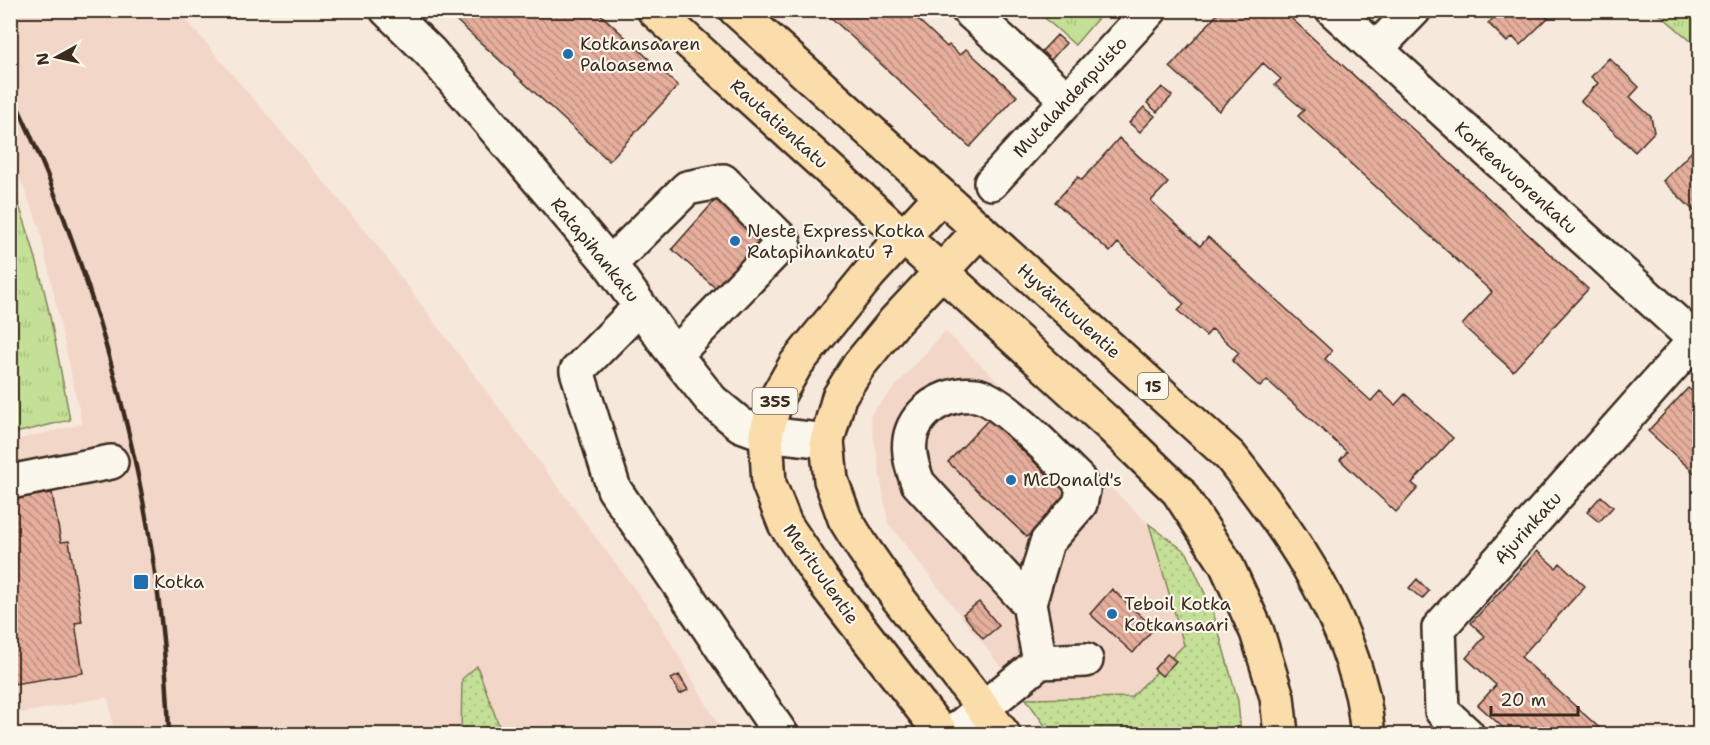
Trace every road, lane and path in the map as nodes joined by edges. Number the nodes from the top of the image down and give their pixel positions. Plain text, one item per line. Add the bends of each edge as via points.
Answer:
1 (387, 10) edge
2 (654, 10) edge
3 (736, 10) edge
4 (968, 10) edge
5 (1150, 10) edge
6 (1333, 10) edge
7 (1414, 10) edge
8 (1376, 50) junction
9 (1068, 100) junction
10 (991, 183) dead end
11 (941, 196) junction
12 (980, 230) junction
13 (903, 237) junction
14 (610, 264) junction
15 (941, 272) junction
16 (640, 307) junction
17 (1697, 342) edge
18 (675, 355) junction
19 (766, 434) junction
20 (827, 441) junction
21 (111, 462) dead end
22 (10, 482) edge
23 (1029, 604) junction
24 (1086, 660) dead end
25 (1040, 662) junction
26 (983, 709) junction
27 (781, 735) edge
28 (942, 735) edge
29 (951, 735) edge
30 (1003, 735) edge
31 (1281, 735) edge
32 (1368, 735) edge
33 (1467, 735) edge

1 - 14 street, Ratapihankatu via 430,52
2 - 13 main road, Rautatienkatu
3 - 11 main road, 15
4 - 9 street
5 - 9 street, Mutalahdenpuisto
6 - 8 street, Korkeavuorenkatu
7 - 8 street
8 - 17 street, Korkeavuorenkatu
9 - 10 street, Mutalahdenpuisto
11 - 12 main road, Hyväntuulentie / 15
11 - 13 main road, Merituulentie / 355
12 - 15 main road
12 - 32 main road, Hyväntuulentie / 15 via 1230,456 1272,508 1330,605 1363,695
13 - 15 main road
13 - 19 main road, Merituulentie / 355 via 796,364 776,399
14 - 16 street, Ratapihankatu
14 - 18 street via 687,188 723,182 784,242
15 - 20 main road via 859,365 839,397
15 - 31 main road via 1178,491 1226,564 1257,632 1277,698
16 - 18 street, Ratapihankatu
16 - 27 street via 576,371 614,489
17 - 33 street, Ajurinkatu via 1438,628 1442,711
18 - 19 street, Ratapihankatu via 712,401 741,425
19 - 20 street, Ratapihankatu
19 - 28 main road, Merituulentie / 355 via 769,484 785,524 821,578
20 - 26 main road via 831,480 845,519 892,590
21 - 22 street
23 - 23 street via 1047,542 1080,504 1083,490 1078,479 999,405 977,395 940,400 919,417 909,437 909,460 918,483
23 - 25 street
24 - 25 street
25 - 26 street
26 - 29 street
26 - 30 main road

